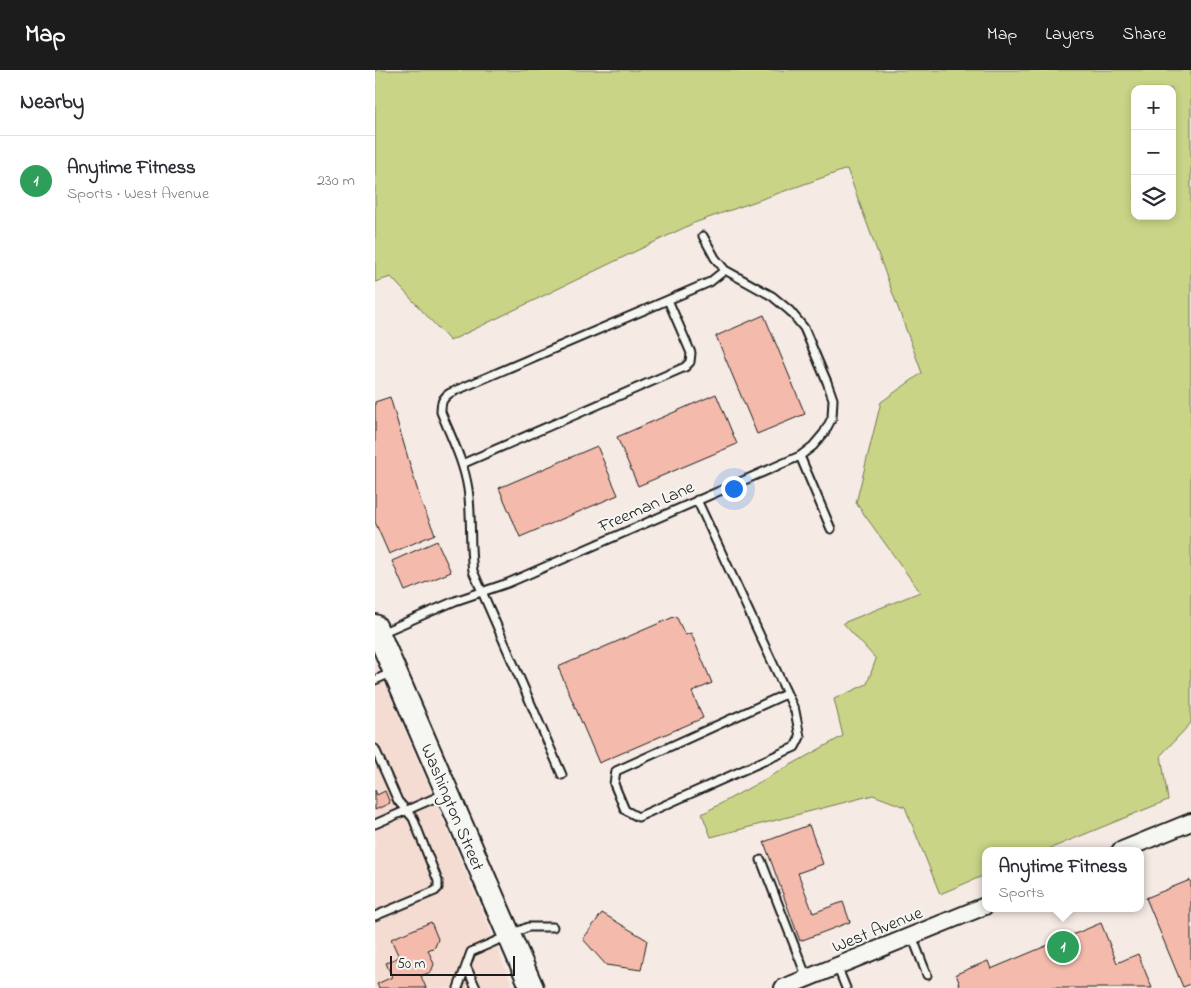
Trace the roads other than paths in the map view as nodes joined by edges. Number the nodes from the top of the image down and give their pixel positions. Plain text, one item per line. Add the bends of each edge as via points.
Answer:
1 (703, 236) dead end
2 (725, 270) junction
3 (667, 300) junction
4 (800, 456) junction
5 (462, 464) junction
6 (697, 500) junction
7 (831, 529) dead end
8 (482, 592) junction
9 (377, 630) edge
10 (385, 675) edge
11 (787, 694) junction
12 (375, 749) edge
13 (562, 775) dead end
14 (447, 792) junction
15 (406, 811) junction
16 (1191, 822) edge
17 (375, 824) edge
18 (1130, 847) edge
19 (761, 860) dead end
20 (982, 907) edge
21 (375, 916) edge
22 (553, 928) dead end
23 (509, 935) junction
24 (911, 936) junction
25 (466, 966) junction
26 (837, 966) junction
27 (927, 975) dead end
28 (807, 978) junction
29 (459, 988) edge
30 (476, 988) edge
31 (532, 988) edge
32 (783, 988) edge
33 (846, 988) edge

1 - 2 lane, Freeman Lane
2 - 3 lane via 710,282
2 - 4 lane, Freeman Lane via 772,296 790,311 803,328 827,382 833,400 832,418 824,433
3 - 5 lane via 445,396 441,412
3 - 5 lane via 691,353 690,362 685,367
4 - 6 lane, Freeman Lane
4 - 7 lane
5 - 8 lane via 468,489 473,571
6 - 8 lane, Freeman Lane
6 - 11 lane
8 - 9 lane, Freeman Lane
8 - 13 lane
9 - 10 highway, Washington Street
10 - 14 highway, Washington Street
11 - 11 lane via 795,711 800,737 795,747 638,817 625,810 614,784 616,771
12 - 15 lane via 398,801
14 - 15 lane
14 - 23 highway, Washington Street
15 - 17 lane
15 - 21 lane via 413,818 439,885 435,891
16 - 18 street
19 - 28 lane
20 - 24 street, West Avenue
22 - 23 lane via 528,928
23 - 25 lane via 471,952
23 - 31 highway, Washington Street
24 - 26 street, West Avenue
24 - 27 lane
25 - 29 lane
25 - 30 lane
26 - 28 street, West Avenue
26 - 33 lane
28 - 32 street, West Avenue

